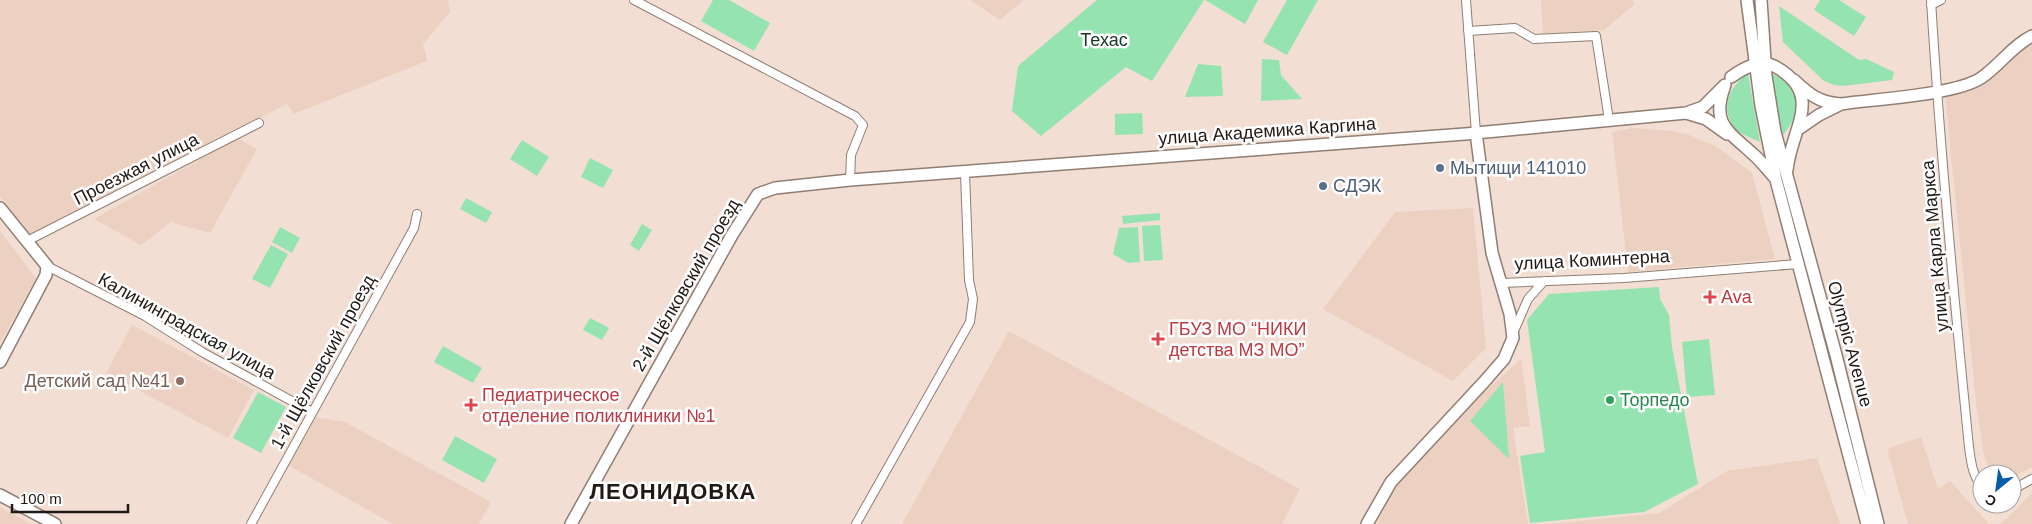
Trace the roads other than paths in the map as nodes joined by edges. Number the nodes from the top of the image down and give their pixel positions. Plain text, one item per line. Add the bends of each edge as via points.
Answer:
1 (634, 0) edge
2 (1466, 0) edge
3 (1747, 0) edge
4 (1761, 0) edge
5 (1941, 0) edge
6 (1931, 3) edge
7 (1468, 31) junction
8 (2032, 36) edge
9 (1752, 47) junction
10 (1765, 47) junction
11 (1760, 64) junction
12 (1789, 76) junction
13 (1728, 81) junction
14 (1936, 92) junction
15 (1841, 104) junction
16 (1686, 113) junction
17 (1608, 120) junction
18 (259, 123) dead end
19 (1798, 129) junction
20 (1476, 133) junction
21 (1738, 142) junction
22 (1774, 146) junction
23 (966, 173) junction
24 (1787, 174) junction
25 (850, 180) junction
26 (1776, 180) junction
27 (758, 194) joint
28 (0, 208) edge
29 (417, 214) dead end
30 (27, 241) junction
31 (1798, 264) junction
32 (47, 266) junction
33 (1544, 281) junction
34 (1502, 283) junction
35 (1513, 332) junction
36 (0, 362) edge
37 (312, 412) junction
38 (1972, 466) edge
39 (0, 495) edge
40 (55, 524) edge
41 (251, 524) edge
42 (571, 524) edge
43 (856, 524) edge
44 (1367, 524) edge
45 (1867, 524) edge
46 (1878, 524) edge

1 - 25 street via 855,116 863,125 851,155
2 - 7 street
3 - 9 street, Olympic Avenue
4 - 10 street, Olympic Avenue
5 - 6 street
6 - 14 street, улица Карла Маркса
7 - 17 street via 1515,28 1534,39 1596,36
7 - 20 street
8 - 14 street via 2013,48 1982,77
9 - 11 street, Olympic Avenue
9 - 13 street, Olympic Avenue
10 - 11 street, Olympic Avenue
10 - 12 street, Olympic Avenue
11 - 12 street
11 - 13 street via 1742,69
11 - 22 street, Olympic Avenue
12 - 15 street via 1818,100
12 - 19 street, Olympic Avenue via 1801,93 1803,106
13 - 16 street via 1703,107
13 - 21 street, Olympic Avenue via 1719,108 1721,120
14 - 15 street
14 - 38 street, улица Карла Маркса
15 - 19 street
16 - 17 street, улица Академика Каргина
16 - 21 street via 1706,119
17 - 20 street, улица Академика Каргина
18 - 30 street, Проезжая улица
19 - 22 street
19 - 24 street, Olympic Avenue
20 - 23 street, улица Академика Каргина
20 - 34 street via 1492,253
21 - 22 street via 1758,148
21 - 26 street, Olympic Avenue
22 - 24 street, Olympic Avenue
22 - 26 street, Olympic Avenue
23 - 25 street, улица Академика Каргина
23 - 43 street via 968,280 973,299 970,322
24 - 46 street, Olympic Avenue
25 - 27 street, улица Академика Каргина via 775,188
26 - 31 street, Olympic Avenue
27 - 42 street, 2-й Щёлковский проезд
28 - 30 street
29 - 37 street, 1-й Щёлковский проезд via 414,228
30 - 32 street
31 - 33 street, улица Коминтерна
31 - 45 street, Olympic Avenue
32 - 36 street via 46,275
32 - 37 street, Калининградская улица via 145,316 202,352
33 - 34 street, улица Коминтерна
33 - 35 street via 1528,299
34 - 35 street, улица Коминтерна
35 - 44 street via 1504,359 1391,482
37 - 41 street, 1-й Щёлковский проезд
39 - 40 street

